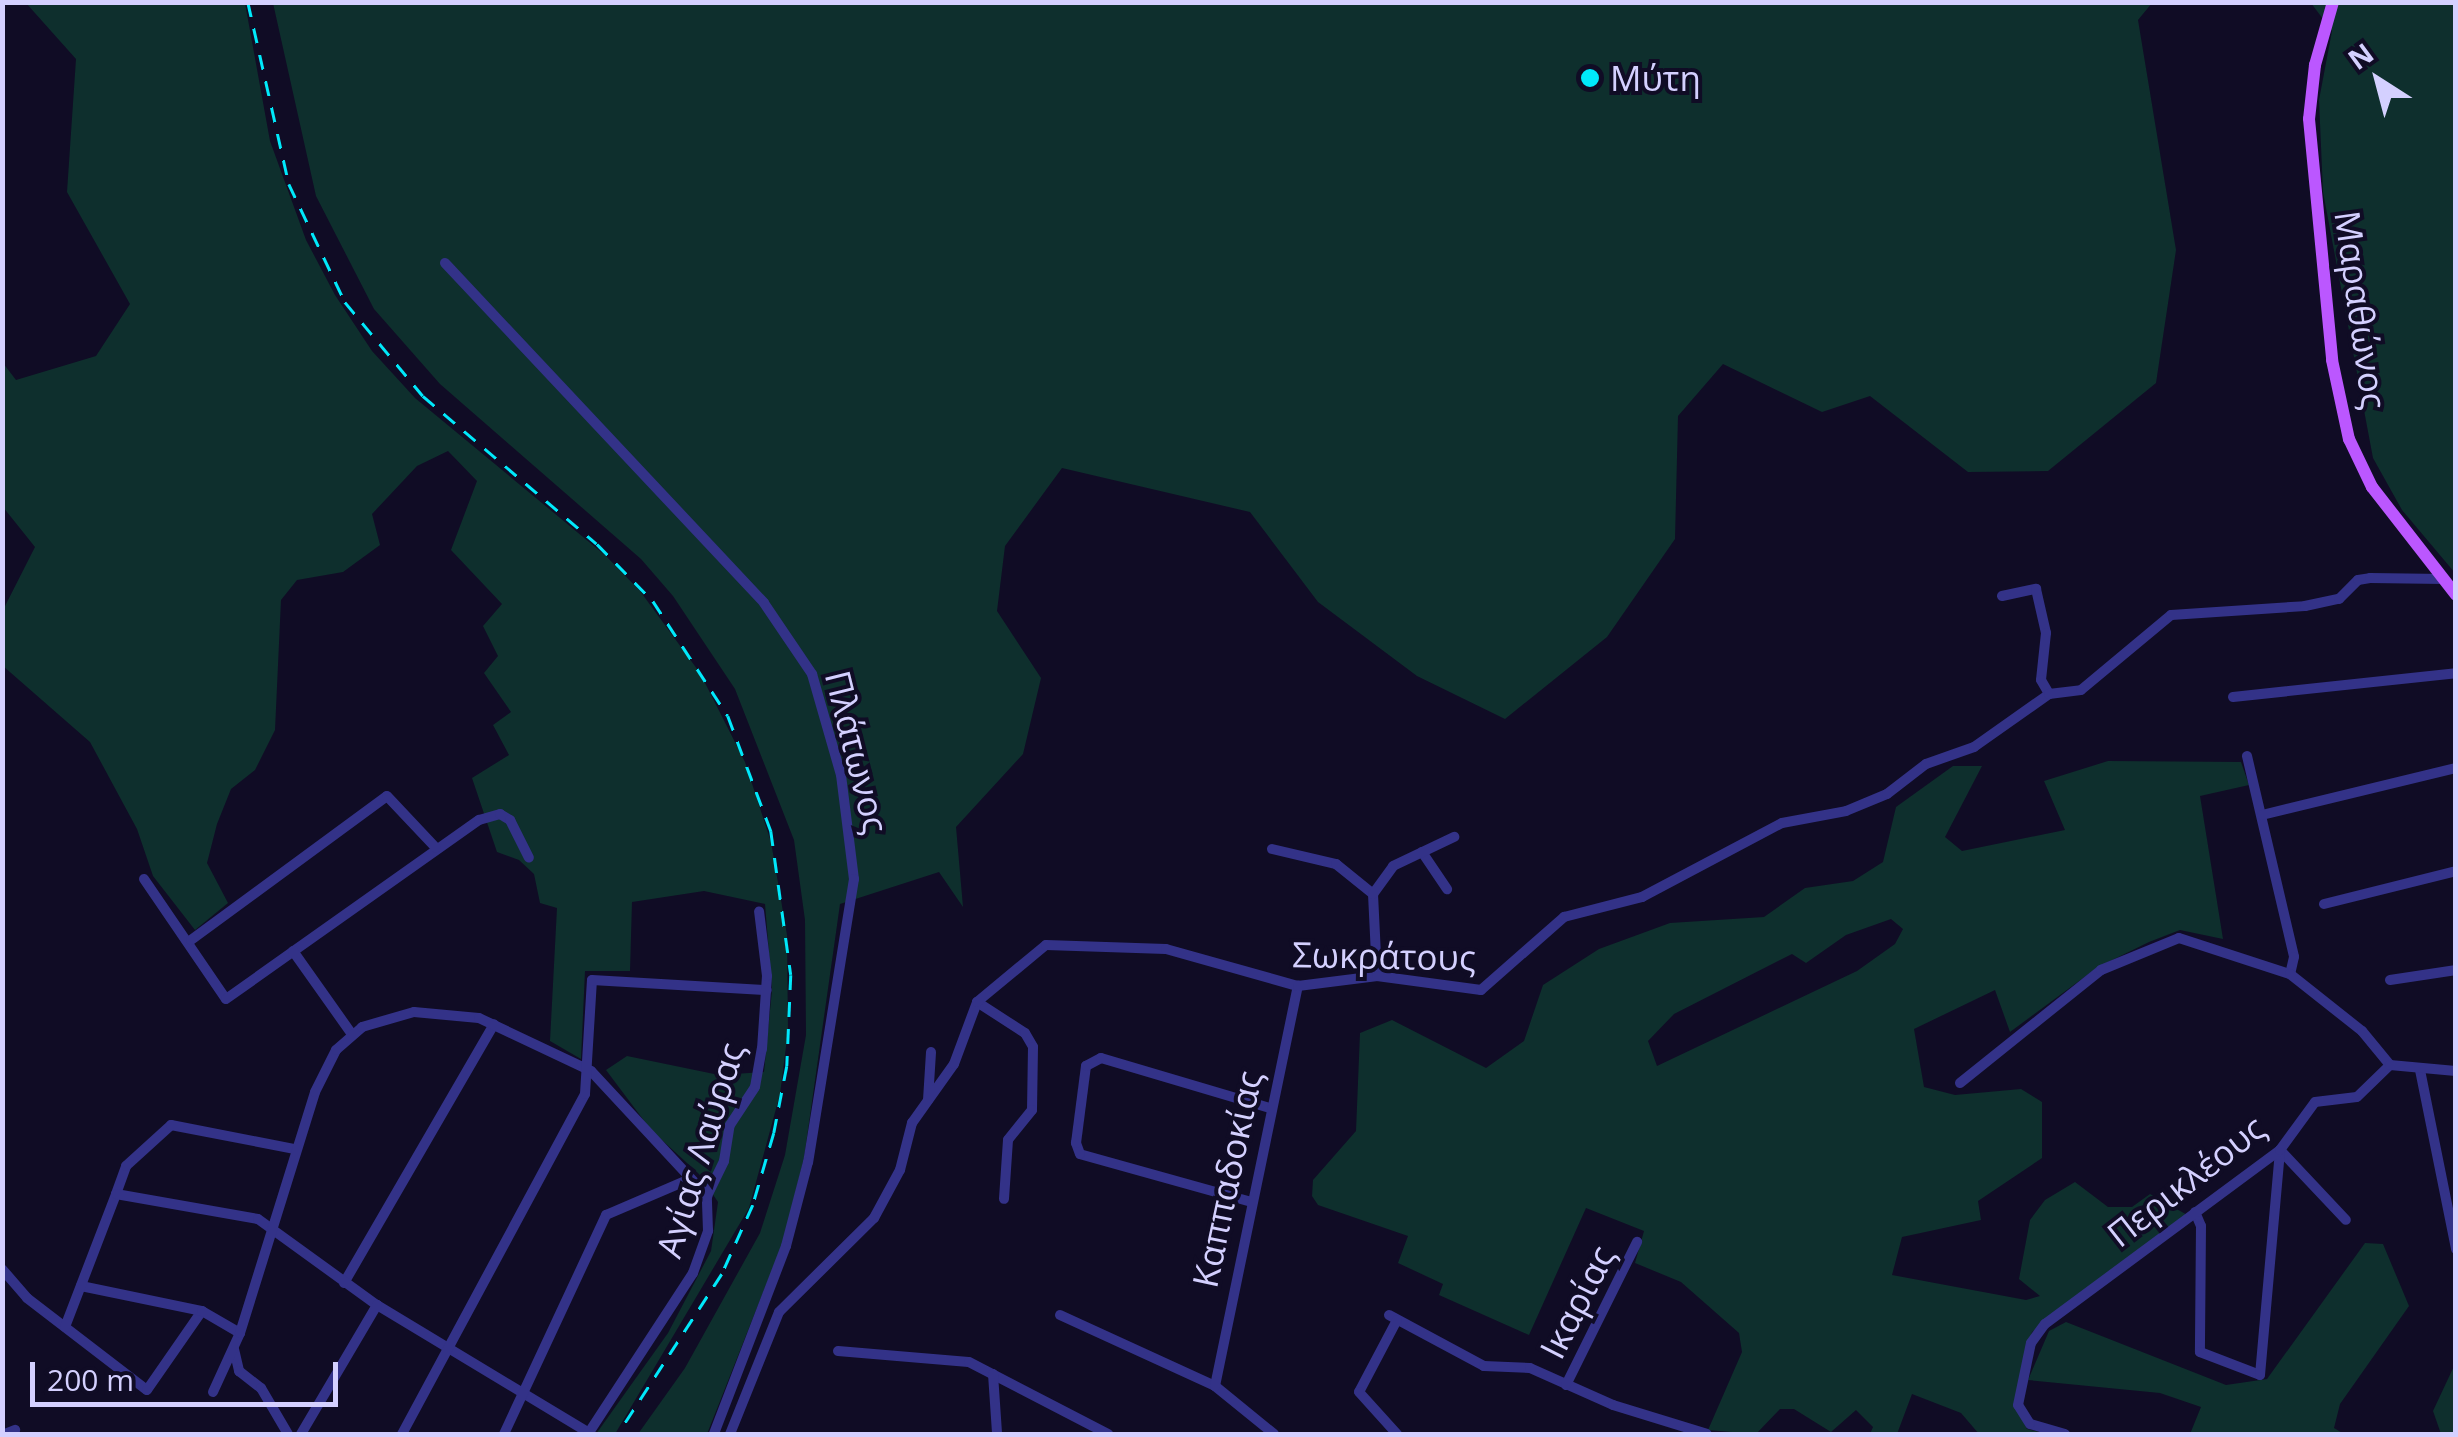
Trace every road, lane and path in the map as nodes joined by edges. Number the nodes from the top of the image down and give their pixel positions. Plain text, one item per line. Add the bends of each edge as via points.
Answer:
1 (2333, 2) edge
2 (445, 263) dead end
3 (2444, 579) junction
4 (2456, 595) edge
5 (2002, 596) dead end
6 (2456, 673) edge
7 (2048, 694) junction
8 (2233, 697) dead end
9 (2247, 756) dead end
10 (2456, 768) edge
11 (2262, 815) junction
12 (1454, 837) dead end
13 (436, 848) junction
14 (1272, 849) dead end
15 (1422, 852) junction
16 (528, 858) dead end
17 (2456, 871) edge
18 (144, 879) dead end
19 (1447, 889) dead end
20 (1373, 894) junction
21 (2324, 904) dead end
22 (760, 911) dead end
23 (191, 940) junction
24 (293, 951) junction
25 (2456, 970) edge
26 (2290, 974) junction
27 (1377, 976) junction
28 (2390, 980) dead end
29 (1298, 986) junction
30 (767, 990) junction
31 (977, 1002) junction
32 (494, 1024) junction
33 (351, 1033) junction
34 (932, 1052) dead end
35 (2390, 1065) junction
36 (2420, 1070) junction
37 (591, 1071) junction
38 (2456, 1071) edge
39 (1960, 1083) dead end
40 (928, 1102) junction
41 (1270, 1108) junction
42 (294, 1149) junction
43 (2280, 1150) junction
44 (690, 1179) junction
45 (116, 1194) junction
46 (708, 1196) junction
47 (1004, 1199) dead end
48 (1248, 1201) junction
49 (2195, 1212) junction
50 (2346, 1220) dead end
51 (269, 1226) junction
52 (1637, 1242) dead end
53 (2456, 1249) edge
54 (2, 1269) edge
55 (344, 1284) junction
56 (82, 1286) junction
57 (376, 1305) junction
58 (202, 1310) junction
59 (1060, 1316) dead end
60 (65, 1327) junction
61 (240, 1333) junction
62 (233, 1348) junction
63 (450, 1348) junction
64 (838, 1351) dead end
65 (993, 1374) junction
66 (1566, 1385) junction
67 (1214, 1386) junction
68 (213, 1392) dead end
69 (526, 1393) junction
70 (997, 1433) edge
71 (288, 1434) edge
72 (301, 1434) edge
73 (402, 1434) edge
74 (504, 1434) edge
75 (588, 1434) edge
76 (714, 1434) edge
77 (730, 1434) edge
78 (1108, 1434) edge
79 (1274, 1434) edge
80 (1398, 1434) edge
81 (1707, 1434) edge
82 (2065, 1434) edge

1 - 3 main road, Μαραθώνος via 2309,119 2332,360 2349,438 2372,487
2 - 76 street, Πλάτωνος via 764,602 812,674 842,775 854,879 808,1162 786,1246
3 - 4 main road, Μαραθώνος
3 - 7 street, Σωκράτους via 2370,578 2358,580 2339,599 2305,606 2171,615 2082,690
5 - 7 street via 2036,589
6 - 8 street
7 - 27 street, Σωκράτους via 1974,747 1926,764 1887,794 1846,811 1782,822 1642,897 1564,917 1481,990
9 - 11 street
10 - 11 street
11 - 26 street via 2294,958
12 - 15 street
13 - 16 street via 500,814 519,832
13 - 23 street via 387,796
13 - 24 street
14 - 20 street via 1336,864
15 - 19 street
15 - 20 street via 1393,866
17 - 21 street
18 - 23 street
20 - 27 street
22 - 30 street, Αγίας Λαύρας
23 - 24 street via 226,999
24 - 33 street
25 - 28 street
26 - 35 street via 2372,1040
26 - 39 street via 2198,940 2160,944 2101,970
27 - 29 street, Σωκράτους
29 - 31 street, Σωκράτους via 1182,952 1059,941 1041,947
29 - 41 street, Καππαδοκίας
30 - 37 street via 592,980 586,1048
30 - 46 street, Αγίας Λαύρας via 755,1087 730,1125
31 - 40 street, Σωκράτους via 954,1064
31 - 47 street via 1026,1033 1034,1047 1032,1110 1008,1140
32 - 33 street via 414,1012
32 - 37 street
32 - 55 street
33 - 42 street via 329,1062
34 - 40 street
35 - 36 street
35 - 43 street, Περικλέους via 2357,1097 2306,1108
36 - 38 street
36 - 53 street
37 - 44 street
37 - 63 street via 573,1120
40 - 77 street, Σωκράτους via 912,1123 900,1170 868,1228 807,1278 779,1312
41 - 48 street, Καππαδοκίας
41 - 48 street via 1101,1058 1086,1066 1080,1154
42 - 45 street via 172,1125 126,1166
42 - 51 street
43 - 49 street, Περικλέους
43 - 49 street via 2260,1375 2200,1352 2201,1226
43 - 50 street
44 - 46 street
44 - 69 street via 610,1211
45 - 51 street
45 - 56 street
46 - 75 street, Αγίας Λαύρας via 708,1231 693,1273
48 - 67 street, Καππαδοκίας
49 - 82 street, Περικλέους via 2055,1315 2031,1343 2018,1406 2030,1424
51 - 55 street
51 - 61 street
52 - 66 street, Ικαρίας
54 - 60 street
55 - 57 street
56 - 58 street
56 - 60 street
57 - 63 street
57 - 72 street
58 - 60 street via 147,1390
58 - 61 street
59 - 67 street
61 - 62 street
62 - 68 street
62 - 71 street via 239,1371 262,1388
63 - 69 street
63 - 73 street
64 - 65 street via 969,1362
65 - 70 street
65 - 78 street
66 - 80 street via 1522,1367 1484,1366 1393,1318 1359,1392
66 - 81 street
67 - 79 street
69 - 74 street
69 - 75 street

